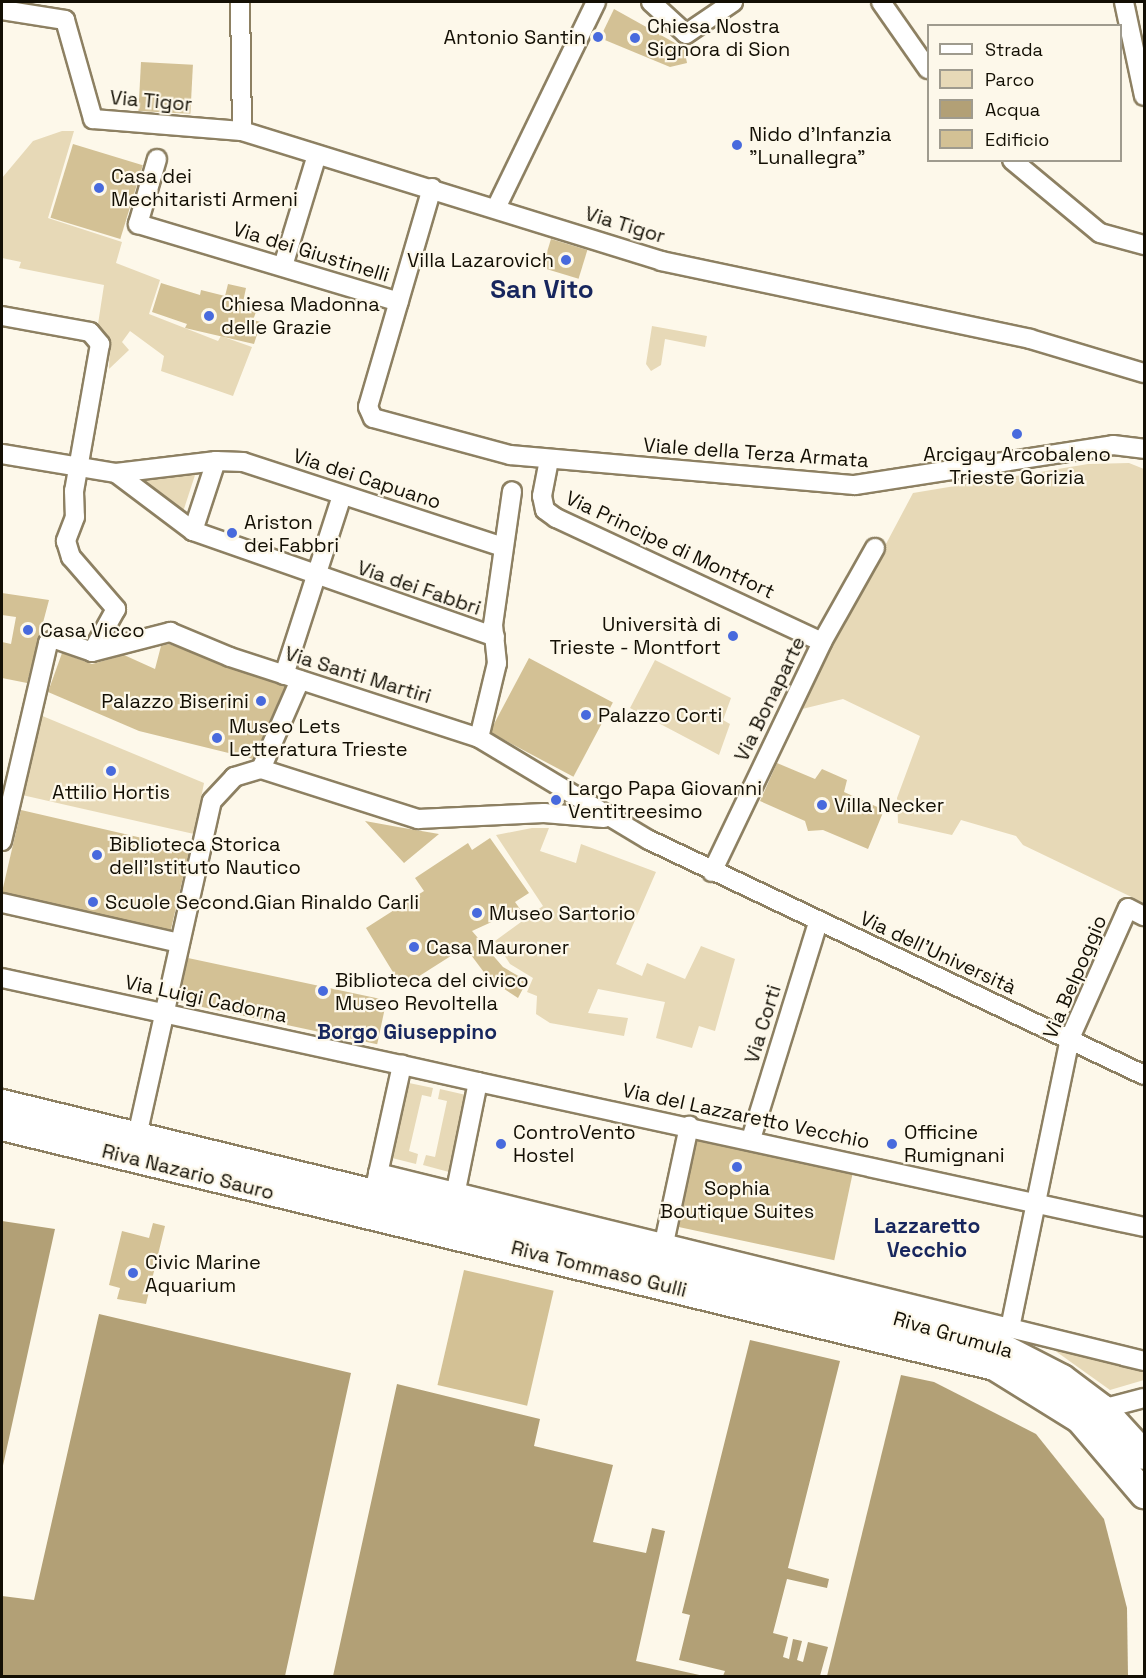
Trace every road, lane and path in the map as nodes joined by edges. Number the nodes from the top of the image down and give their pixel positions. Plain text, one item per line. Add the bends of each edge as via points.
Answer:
1 (240, 2) edge
2 (596, 2) edge
3 (651, 2) edge
4 (733, 2) edge
5 (881, 2) edge
6 (1124, 2) edge
7 (2, 10) edge
8 (927, 68) edge
9 (1144, 96) edge
10 (242, 131) junction
11 (317, 155) junction
12 (157, 159) dead end
13 (1014, 162) edge
14 (432, 188) junction
15 (496, 207) junction
16 (1144, 245) edge
17 (283, 266) junction
18 (399, 302) junction
19 (2, 316) edge
20 (1144, 373) edge
21 (1144, 449) edge
22 (2, 454) edge
23 (549, 460) junction
24 (216, 461) junction
25 (79, 469) junction
26 (116, 473) junction
27 (512, 491) dead end
28 (342, 495) junction
29 (193, 531) junction
30 (503, 547) junction
31 (875, 548) dead end
32 (316, 577) junction
33 (495, 638) junction
34 (822, 642) junction
35 (92, 652) junction
36 (292, 677) junction
37 (478, 738) junction
38 (261, 769) junction
39 (611, 819) junction
40 (2, 841) edge
41 (712, 872) junction
42 (2, 903) edge
43 (1144, 916) edge
44 (818, 922) junction
45 (180, 943) junction
46 (2, 978) edge
47 (165, 1013) junction
48 (1070, 1038) junction
49 (402, 1065) junction
50 (1144, 1075) edge
51 (478, 1082) junction
52 (2, 1089) edge
53 (3, 1119) edge
54 (689, 1126) junction
55 (138, 1129) junction
56 (751, 1139) junction
57 (373, 1194) junction
58 (454, 1202) junction
59 (1035, 1204) junction
60 (1144, 1227) edge
61 (664, 1243) junction
62 (832, 1304) junction
63 (1010, 1328) junction
64 (1144, 1361) edge
65 (1144, 1398) edge
66 (1062, 1405) junction
67 (1102, 1409) junction
68 (1144, 1455) edge
69 (1144, 1477) edge
70 (1144, 1494) edge

1 - 10 street
2 - 15 street
3 - 4 street via 686,34
5 - 8 street
6 - 9 street
7 - 10 street, Via Tigor via 64,20 93,119
10 - 11 street, Via Tigor
11 - 14 street, Via Tigor
11 - 17 street
12 - 17 street, Via dei Giustinelli via 138,224
13 - 16 street via 1100,233
14 - 15 street, Via Tigor
14 - 18 street
15 - 20 street, Via Tigor via 661,261 1030,339
17 - 18 street, Via dei Giustinelli
18 - 23 street, Viale della Terza Armata via 368,414 490,452
19 - 25 street via 90,332 99,339
21 - 23 street, Viale della Terza Armata via 1113,445 855,485
22 - 25 street, Via dei Capuano
23 - 34 street, Via Principe di Montfort via 543,496 545,510 556,518
24 - 26 street, Via dei Capuano
24 - 28 street, Via dei Capuano via 236,460
24 - 29 street
25 - 26 street, Via dei Capuano
25 - 35 street via 66,549 116,609
26 - 29 street, Via dei Fabbri
27 - 30 street
28 - 30 street, Via dei Capuano
28 - 32 street
29 - 32 street, Via dei Fabbri
30 - 33 street
31 - 34 street, Via Bonaparte
32 - 33 street, Via dei Fabbri
32 - 36 street
33 - 37 street via 492,695
34 - 41 street, Via Bonaparte
35 - 36 street, Via Santi Martiri via 170,632
35 - 40 street via 51,640
36 - 37 street, Via Santi Martiri
36 - 38 street
37 - 39 street, Via Santi Martiri
38 - 39 street via 418,819 515,815
38 - 45 street via 234,777 218,791
39 - 41 street
41 - 44 street, Via dell'Università
42 - 45 street
43 - 48 street, Via Belpoggio via 1128,908
44 - 48 street, Via dell'Università
44 - 56 street, Via Corti
45 - 47 street
46 - 47 street, Via Luigi Cadorna
47 - 49 street, Via Luigi Cadorna
47 - 55 street
48 - 50 street, Via dell'Università
48 - 59 street, Via Belpoggio
49 - 51 street, Via Luigi Cadorna
49 - 57 street
51 - 54 street, Via del Lazzaretto Vecchio
51 - 58 street
52 - 55 street, Riva Nazario Sauro
53 - 55 main road, Riva Nazario Sauro
53 - 57 main road, Riva Nazario Sauro
54 - 56 street, Via del Lazzaretto Vecchio
54 - 61 street
55 - 57 main road, Riva Nazario Sauro
56 - 59 street, Via del Lazzaretto Vecchio
57 - 58 main road
57 - 62 main road, Riva Tommaso Gulli
58 - 61 street, Riva Tommaso Gulli
58 - 62 main road, Riva Tommaso Gulli
59 - 60 street, Via del Lazzaretto Vecchio
59 - 63 street, Via Belpoggio
61 - 62 street, Riva Tommaso Gulli
62 - 63 street, Riva Grumula
62 - 66 main road, Riva Grumula via 995,1366
62 - 67 main road, Riva Grumula via 1006,1349
63 - 64 street, Riva Grumula
65 - 67 street
66 - 69 street via 1098,1425
66 - 70 main road, Riva Grumula via 1104,1442
67 - 68 main road, Riva Grumula

